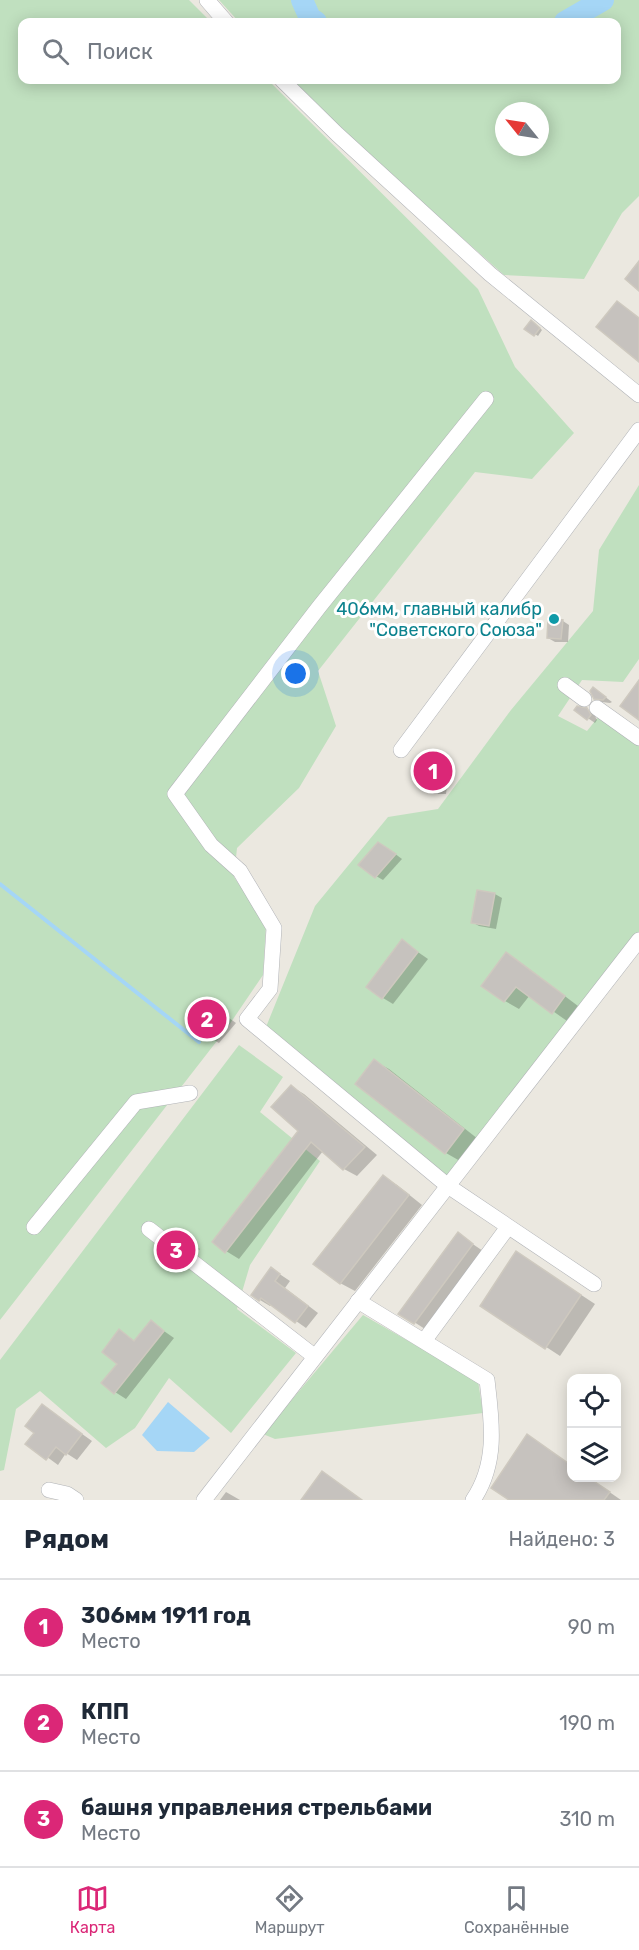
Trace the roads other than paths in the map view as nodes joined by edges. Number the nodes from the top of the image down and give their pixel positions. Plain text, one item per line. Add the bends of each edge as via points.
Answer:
1 (207, 0) edge
2 (223, 18) edge
3 (286, 84) edge
4 (639, 395) edge
5 (486, 399) dead end
6 (639, 430) edge
7 (565, 685) dead end
8 (584, 699) dead end
9 (597, 708) dead end
10 (639, 738) edge
11 (401, 750) dead end
12 (639, 940) edge
13 (190, 1093) dead end
14 (448, 1186) junction
15 (34, 1227) dead end
16 (508, 1227) junction
17 (149, 1229) dead end
18 (167, 1243) dead end
19 (185, 1256) dead end
20 (594, 1284) dead end
21 (358, 1302) junction
22 (424, 1341) junction
23 (315, 1356) junction
24 (49, 1490) dead end
25 (76, 1500) edge
26 (204, 1500) edge
27 (473, 1500) edge

1 - 2 lane
3 - 4 lane via 490,274
5 - 14 lane via 175,794 211,845 240,871 274,928 270,989 247,1019
6 - 11 lane
7 - 8 lane
9 - 10 lane
12 - 14 lane
13 - 15 lane via 136,1102
14 - 16 lane
14 - 21 lane
16 - 20 lane
16 - 22 lane
17 - 18 lane
19 - 23 lane
21 - 22 lane
21 - 23 lane
22 - 27 lane via 487,1380 491,1459
23 - 26 lane
24 - 25 lane

